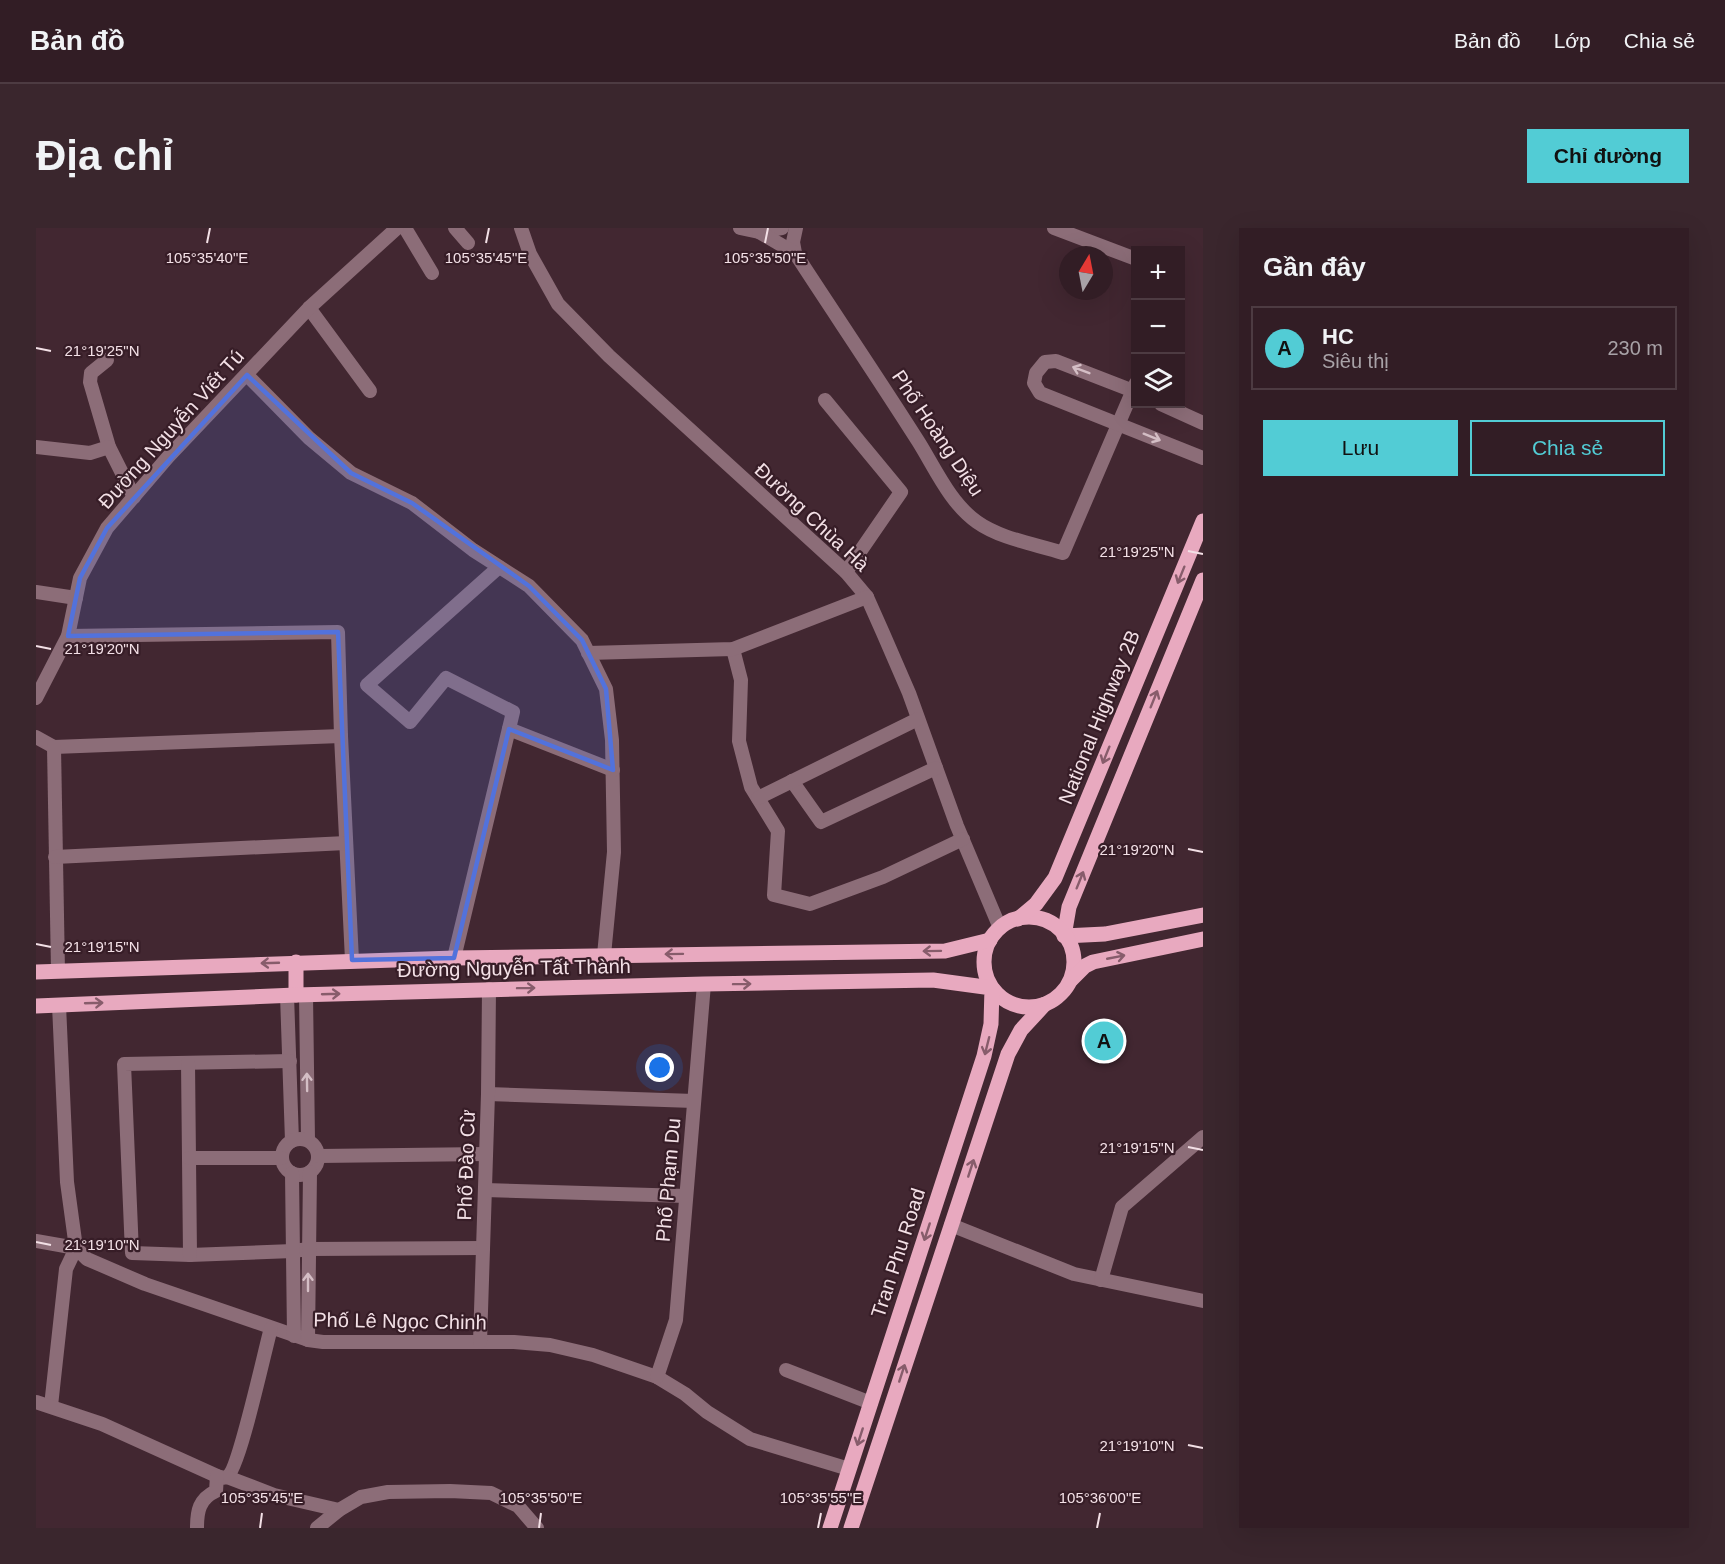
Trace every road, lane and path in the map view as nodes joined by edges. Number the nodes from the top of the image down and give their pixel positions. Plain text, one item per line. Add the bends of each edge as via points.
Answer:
1 (397, 228) edge
2 (405, 228) edge
3 (455, 228) edge
4 (521, 228) edge
5 (740, 228) edge
6 (782, 228) edge
7 (796, 228) edge
8 (1054, 228) edge
9 (759, 232) junction
10 (468, 243) dead end
11 (795, 253) junction
12 (1131, 257) edge
13 (432, 273) dead end
14 (309, 308) junction
15 (107, 360) dead end
16 (247, 375) junction
17 (1131, 387) edge
18 (370, 391) dead end
19 (1131, 395) edge
20 (825, 400) dead end
21 (1170, 408) edge
22 (1203, 423) edge
23 (1119, 424) junction
24 (36, 447) edge
25 (109, 447) junction
26 (1203, 458) edge
27 (134, 497) junction
28 (1203, 521) edge
29 (499, 567) junction
30 (846, 572) junction
31 (1203, 580) edge
32 (36, 592) edge
33 (867, 597) junction
34 (76, 598) junction
35 (68, 636) junction
36 (733, 649) junction
37 (588, 653) junction
38 (36, 698) edge
39 (918, 719) junction
40 (509, 729) junction
41 (341, 736) junction
42 (36, 737) edge
43 (54, 747) junction
44 (936, 768) junction
45 (613, 770) junction
46 (792, 781) junction
47 (758, 798) junction
48 (963, 839) junction
49 (346, 843) junction
50 (56, 857) junction
51 (1203, 915) edge
52 (1018, 919) junction
53 (1000, 928) junction
54 (1064, 936) junction
55 (1203, 939) edge
56 (990, 940) junction
57 (604, 955) junction
58 (454, 958) junction
59 (352, 960) junction
60 (296, 962) junction
61 (58, 971) junction
62 (36, 972) edge
63 (704, 984) junction
64 (1067, 985) junction
65 (992, 988) junction
66 (489, 989) junction
67 (297, 995) junction
68 (1045, 1004) junction
69 (59, 1005) junction
70 (36, 1006) edge
71 (290, 1061) junction
72 (188, 1063) junction
73 (488, 1094) junction
74 (694, 1101) junction
75 (1203, 1137) edge
76 (308, 1140) junction
77 (292, 1141) junction
78 (486, 1154) junction
79 (319, 1156) junction
80 (189, 1158) junction
81 (282, 1158) junction
82 (310, 1172) junction
83 (292, 1173) junction
84 (485, 1190) junction
85 (686, 1196) junction
86 (951, 1225) junction
87 (36, 1241) edge
88 (76, 1248) junction
89 (483, 1248) junction
90 (309, 1249) junction
91 (293, 1251) junction
92 (190, 1255) junction
93 (1101, 1280) junction
94 (1203, 1301) edge
95 (271, 1328) junction
96 (301, 1338) junction
97 (480, 1342) junction
98 (786, 1370) dead end
99 (657, 1377) junction
100 (36, 1402) edge
101 (871, 1403) junction
102 (51, 1406) junction
103 (849, 1469) junction
104 (222, 1476) junction
105 (339, 1510) junction
106 (197, 1528) edge
107 (317, 1528) edge
108 (537, 1528) edge
109 (830, 1528) edge
110 (851, 1528) edge

1 - 14 street, Đường Nguyễn Viết Tú
2 - 13 street
3 - 10 street
4 - 30 street, Đường Chùa Hà via 530,254 558,304 618,364
5 - 9 street
6 - 9 street
7 - 11 street
8 - 12 street
9 - 11 street, Phố Hoàng Diệu
11 - 23 street, Phố Hoàng Diệu via 946,487 977,522 1000,534 1063,553
14 - 16 street, Đường Nguyễn Viết Tú
14 - 18 street
15 - 25 street via 91,373 90,382
16 - 27 street, Đường Nguyễn Viết Tú
16 - 29 street via 309,438 351,473 412,503
17 -> 23 street via 1056,361 1045,362 1036,373 1034,383 1040,393
19 - 23 street, Phố Hoàng Diệu
20 - 30 street via 901,492
21 - 22 street
23 -> 26 street
24 - 25 street via 90,453
25 - 27 street
27 - 34 street, Đường Nguyễn Viết Tú via 107,528 80,578
28 -> 52 main road, National Highway 2B via 1055,878 1036,904
29 - 37 street via 529,586 582,640
29 - 40 street via 367,685 410,722 446,678 513,712
30 - 33 street, Đường Chùa Hà
54 -> 31 main road via 1073,896
32 - 34 street
33 - 36 street
33 - 39 street, Đường Chùa Hà
34 - 35 street, Đường Nguyễn Viết Tú
35 - 38 street, Đường Nguyễn Viết Tú
35 - 41 street via 338,632
36 - 37 street
36 - 47 street via 741,680 739,741 751,787
37 - 45 street via 606,689
39 - 44 street, Đường Chùa Hà
39 - 46 street
40 - 45 street
40 - 58 street
41 - 43 street
41 - 49 street
42 - 43 street
43 - 50 street
44 - 46 street via 821,822
44 - 48 street, Đường Chùa Hà
45 - 57 street via 614,852
46 - 47 street
47 - 48 street via 778,831 774,895 810,904 884,877
48 - 53 street, Đường Chùa Hà
49 - 50 street
49 - 59 street
50 - 61 street
51 - 54 main road via 1105,934
52 - 53 main road
52 - 54 main road via 1044,921
53 - 56 main road
54 - 64 main road via 1073,960
64 -> 55 main road via 1077,972 1093,962
56 -> 57 main road, Đường Nguyễn Tất Thành via 945,951
56 - 65 main road via 984,965
57 - 58 main road, Đường Nguyễn Tất Thành
58 - 59 main road, Đường Nguyễn Tất Thành
59 - 60 main road, Đường Nguyễn Tất Thành
60 -> 61 main road, Đường Nguyễn Tất Thành
60 - 67 main road
61 - 62 main road, Đường Nguyễn Tất Thành
63 -> 65 main road, Đường Nguyễn Tất Thành via 933,980
66 -> 63 main road, Đường Nguyễn Tất Thành
63 - 74 street, Phố Phạm Du
64 - 68 main road
65 - 68 main road via 1016,1005
65 -> 101 main road, Tran Phu Road via 992,1024 984,1056
67 -> 66 main road, Đường Nguyễn Tất Thành
66 - 73 street, Phố Đào Cừ
69 -> 67 main road, Đường Nguyễn Tất Thành
67 - 71 street
76 -> 67 street
86 -> 68 main road via 1012,1045 1024,1024
69 - 70 main road, Đường Nguyễn Tất Thành
69 - 88 street via 67,1182
71 - 72 street
71 - 77 street
72 - 80 street
72 - 92 street via 124,1064 132,1253
73 - 74 street
73 - 78 street, Phố Đào Cừ
74 - 85 street, Phố Phạm Du
75 - 93 street via 1122,1207
76 - 77 street
76 - 79 street
77 - 81 street
78 - 79 street
78 - 84 street, Phố Đào Cừ
79 - 82 street
80 - 81 street
80 - 92 street
81 - 83 street
82 - 83 street
82 - 90 street
83 - 91 street
84 - 85 street
84 - 89 street, Phố Đào Cừ
85 - 99 street, Phố Phạm Du via 676,1320
86 - 93 street via 1074,1274
110 -> 86 main road
87 - 88 street
88 - 95 street, Phố Lê Ngọc Chinh via 87,1259 145,1284
88 - 102 street via 66,1269
89 - 90 street
89 - 97 street, Phố Đào Cừ
90 - 91 street
96 -> 90 street
91 - 92 street
91 - 96 street
93 - 94 street
95 - 96 street, Phố Lê Ngọc Chinh
95 - 104 street via 243,1439 232,1471
96 - 97 street, Phố Lê Ngọc Chinh via 322,1342
97 - 99 street, Phố Lê Ngọc Chinh via 550,1345
98 - 101 street
99 - 103 street, Phố Lê Ngọc Chinh via 750,1439
100 - 102 street
101 -> 103 main road, Tran Phu Road
102 - 104 street
103 - 109 main road, Tran Phu Road
104 - 105 street via 274,1495
104 - 106 street via 216,1491 201,1502
105 - 107 street
105 - 108 street via 361,1497 388,1492 491,1493 518,1506

